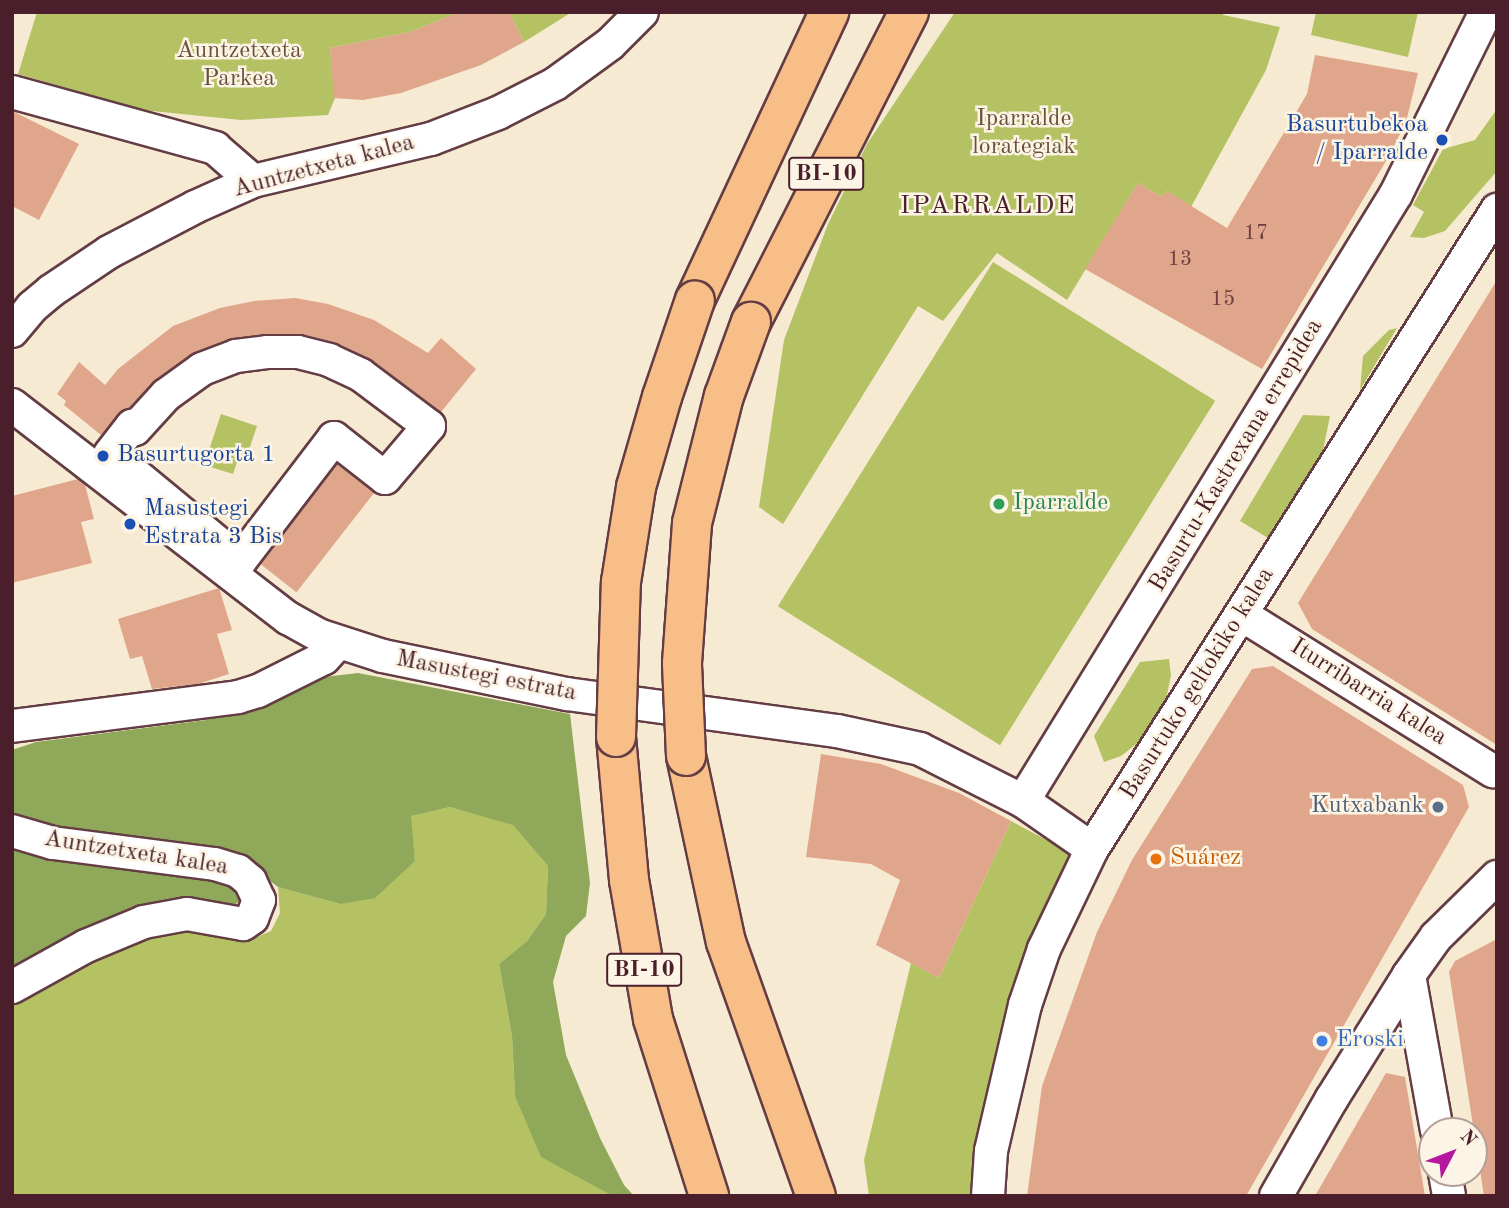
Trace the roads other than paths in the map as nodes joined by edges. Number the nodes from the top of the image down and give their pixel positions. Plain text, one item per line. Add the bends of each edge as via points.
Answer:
1 (642, 12) edge
2 (829, 12) edge
3 (909, 12) edge
4 (1486, 12) edge
5 (12, 92) edge
6 (253, 181) junction
7 (1497, 210) edge
8 (12, 331) edge
9 (12, 405) edge
10 (115, 447) joint
11 (1242, 615) junction
12 (338, 643) junction
13 (12, 726) edge
14 (1493, 771) dead end
15 (1023, 801) junction
16 (12, 831) edge
17 (1092, 849) junction
18 (1497, 877) edge
19 (1409, 975) junction
20 (12, 987) edge
21 (1434, 1117) edge
22 (709, 1196) edge
23 (816, 1196) edge
24 (988, 1196) edge
25 (1276, 1196) edge

1 - 6 street, Auntzetxeta kalea via 610,44 555,84 498,113 430,139
2 - 22 highway, BI-10, bridge via 695,300 636,487 621,582 616,737 629,880 653,1019
3 - 23 highway, BI-10, bridge via 751,322 724,396 692,523 682,663 686,756 726,943
4 - 15 street, Basurtu-Kastrexana errepidea via 1384,214
5 - 6 street via 215,148
6 - 8 street, Auntzetxeta kalea via 109,252 51,291
7 - 11 street, Basurtuko geltokiko kalea
9 - 12 street, Masustegi estrata via 288,618
10 - 10 street via 166,395 202,369 236,356 267,352 298,352 329,360 361,375 429,426 385,478 334,438 240,561 110,454
11 - 14 street, Iturribarria kalea
11 - 17 street, Basurtuko geltokiko kalea
12 - 13 street via 324,658 238,697
12 - 15 street, Masustegi estrata via 567,694 885,740 919,749
15 - 17 street, Masustegi estrata
16 - 20 street, Auntzetxeta kalea via 53,843 215,864 238,871 250,881 259,900 252,918 243,924 187,914 144,922 86,946
17 - 24 street, Basurtuko geltokiko kalea via 1044,949 1025,1005 990,1151
18 - 19 street via 1436,937
19 - 21 street
19 - 25 street

